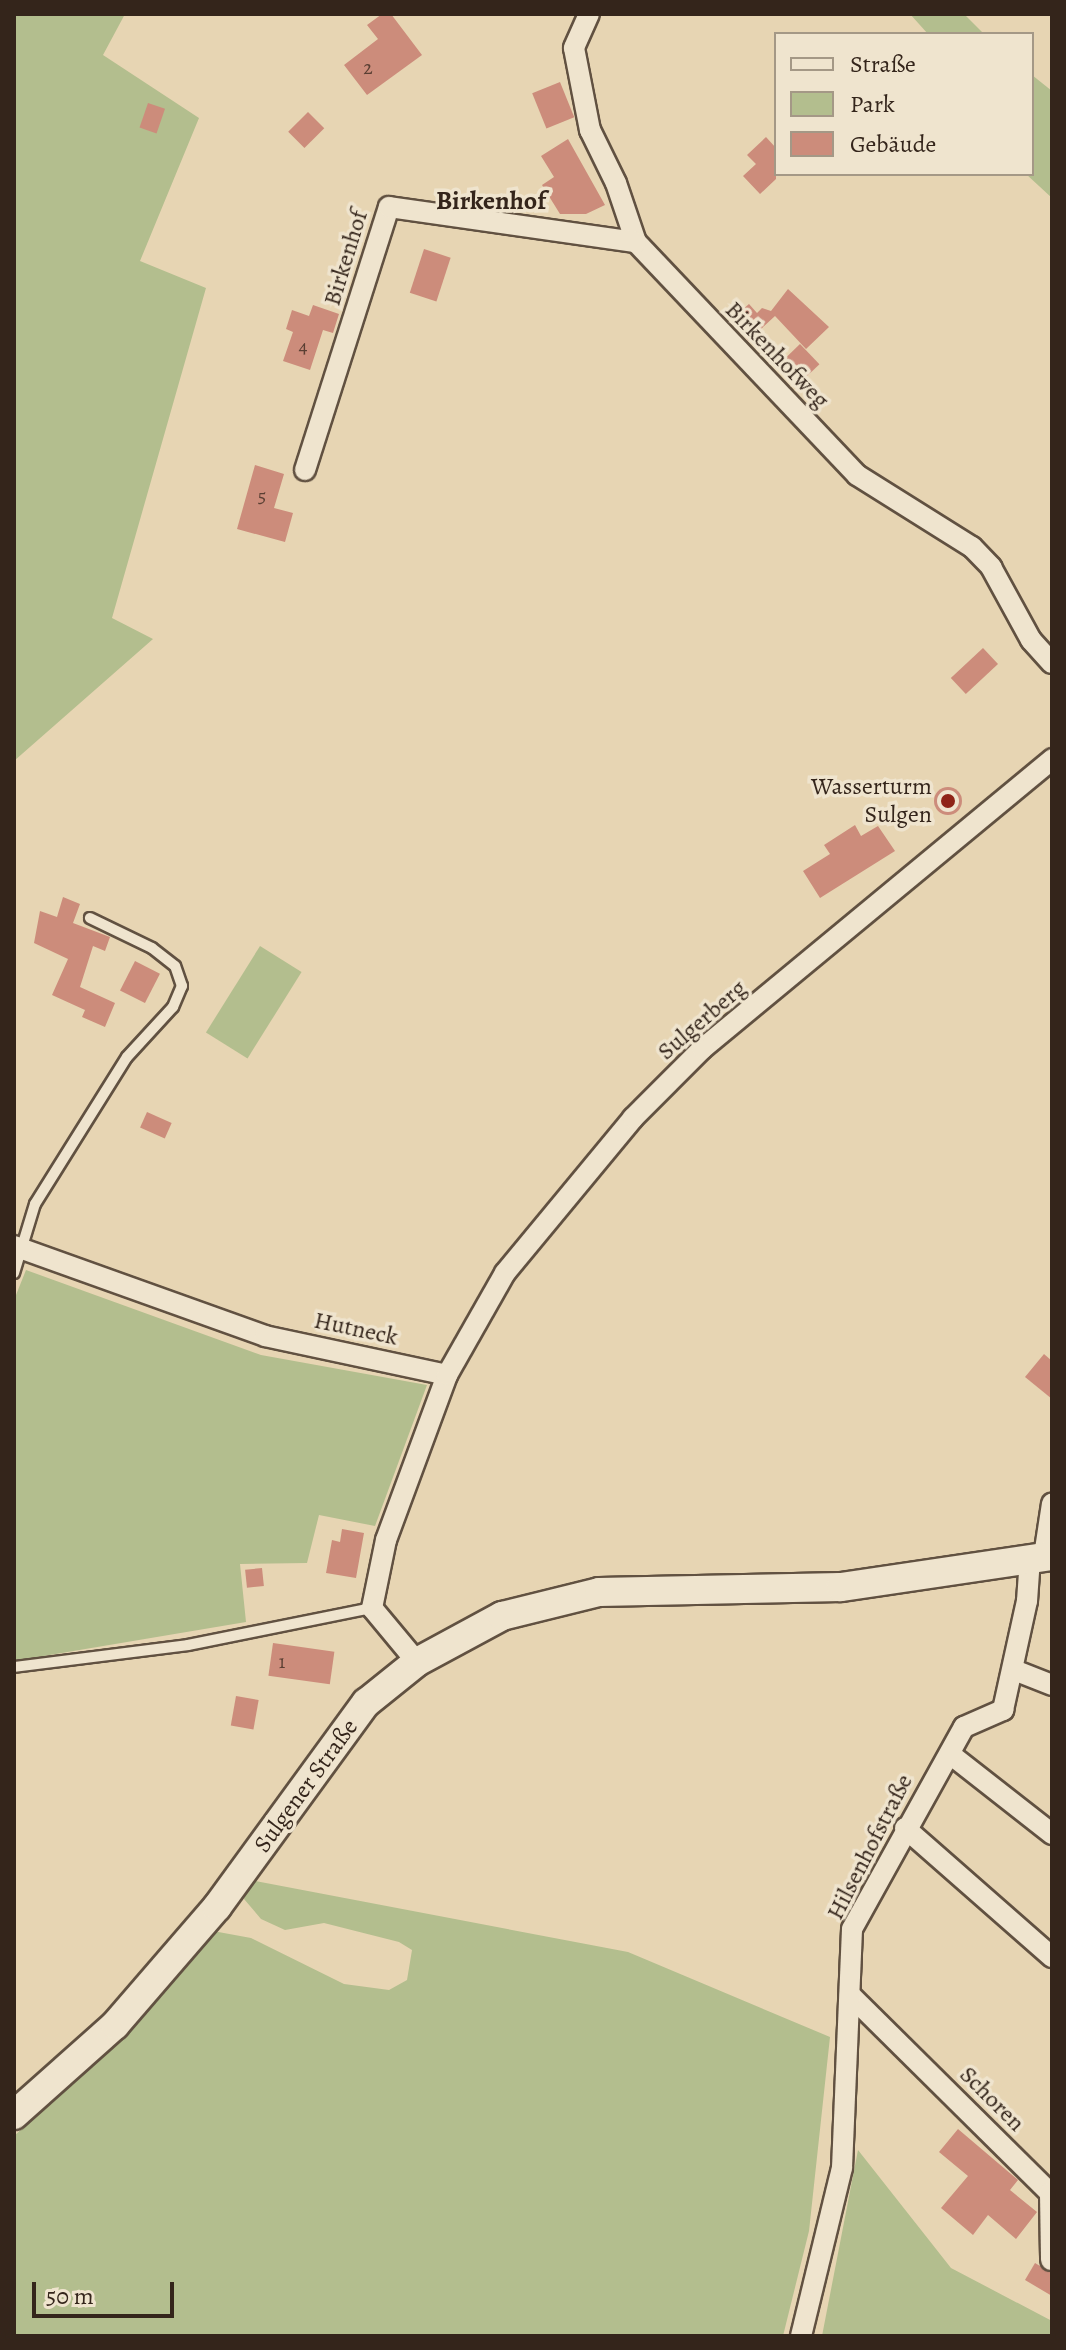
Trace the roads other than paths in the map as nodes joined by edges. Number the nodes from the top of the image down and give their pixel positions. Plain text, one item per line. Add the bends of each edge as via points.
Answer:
1 (589, 14) edge
2 (636, 242) junction
3 (305, 470) dead end
4 (1052, 663) edge
5 (1052, 759) edge
6 (90, 918) dead end
7 (18, 1248) edge
8 (14, 1273) edge
9 (447, 1375) junction
10 (1052, 1504) edge
11 (1034, 1557) edge
12 (372, 1608) junction
13 (417, 1662) junction
14 (14, 1667) edge
15 (1014, 1670) junction
16 (1052, 1685) edge
17 (950, 1754) junction
18 (905, 1828) junction
19 (1052, 1834) edge
20 (1052, 1957) edge
21 (850, 1995) junction
22 (14, 2115) edge
23 (1051, 2260) edge
24 (801, 2336) edge

1 - 2 street, Birkenhofweg via 574,48 590,130
2 - 3 street, Birkenhof via 389,207
2 - 4 street, Birkenhofweg via 857,475 972,547 991,567 1031,640
5 - 9 street, Sulgerberg via 702,1049 633,1118 505,1273
6 - 7 lane via 152,948 175,966 182,986 173,1007 127,1057 84,1122 35,1204
7 - 8 lane
7 - 9 street, Hutneck via 265,1336
9 - 12 street via 386,1540
10 - 11 street, Hilsenhofstraße
11 - 13 main road, Sulgener Straße via 841,1587 599,1592 502,1616
11 - 15 street, Hilsenhofstraße
12 - 13 street
12 - 14 lane via 188,1645
13 - 22 main road, Sulgener Straße via 366,1703 217,1907 115,2025
15 - 16 street
15 - 17 street, Hilsenhofstraße via 1003,1710 964,1727
17 - 18 street, Hilsenhofstraße
17 - 19 street
18 - 20 street
18 - 21 street, Hilsenhofstraße via 852,1929
21 - 23 street, Schoren via 1050,2193
21 - 24 street, Hilsenhofstraße via 842,2168

